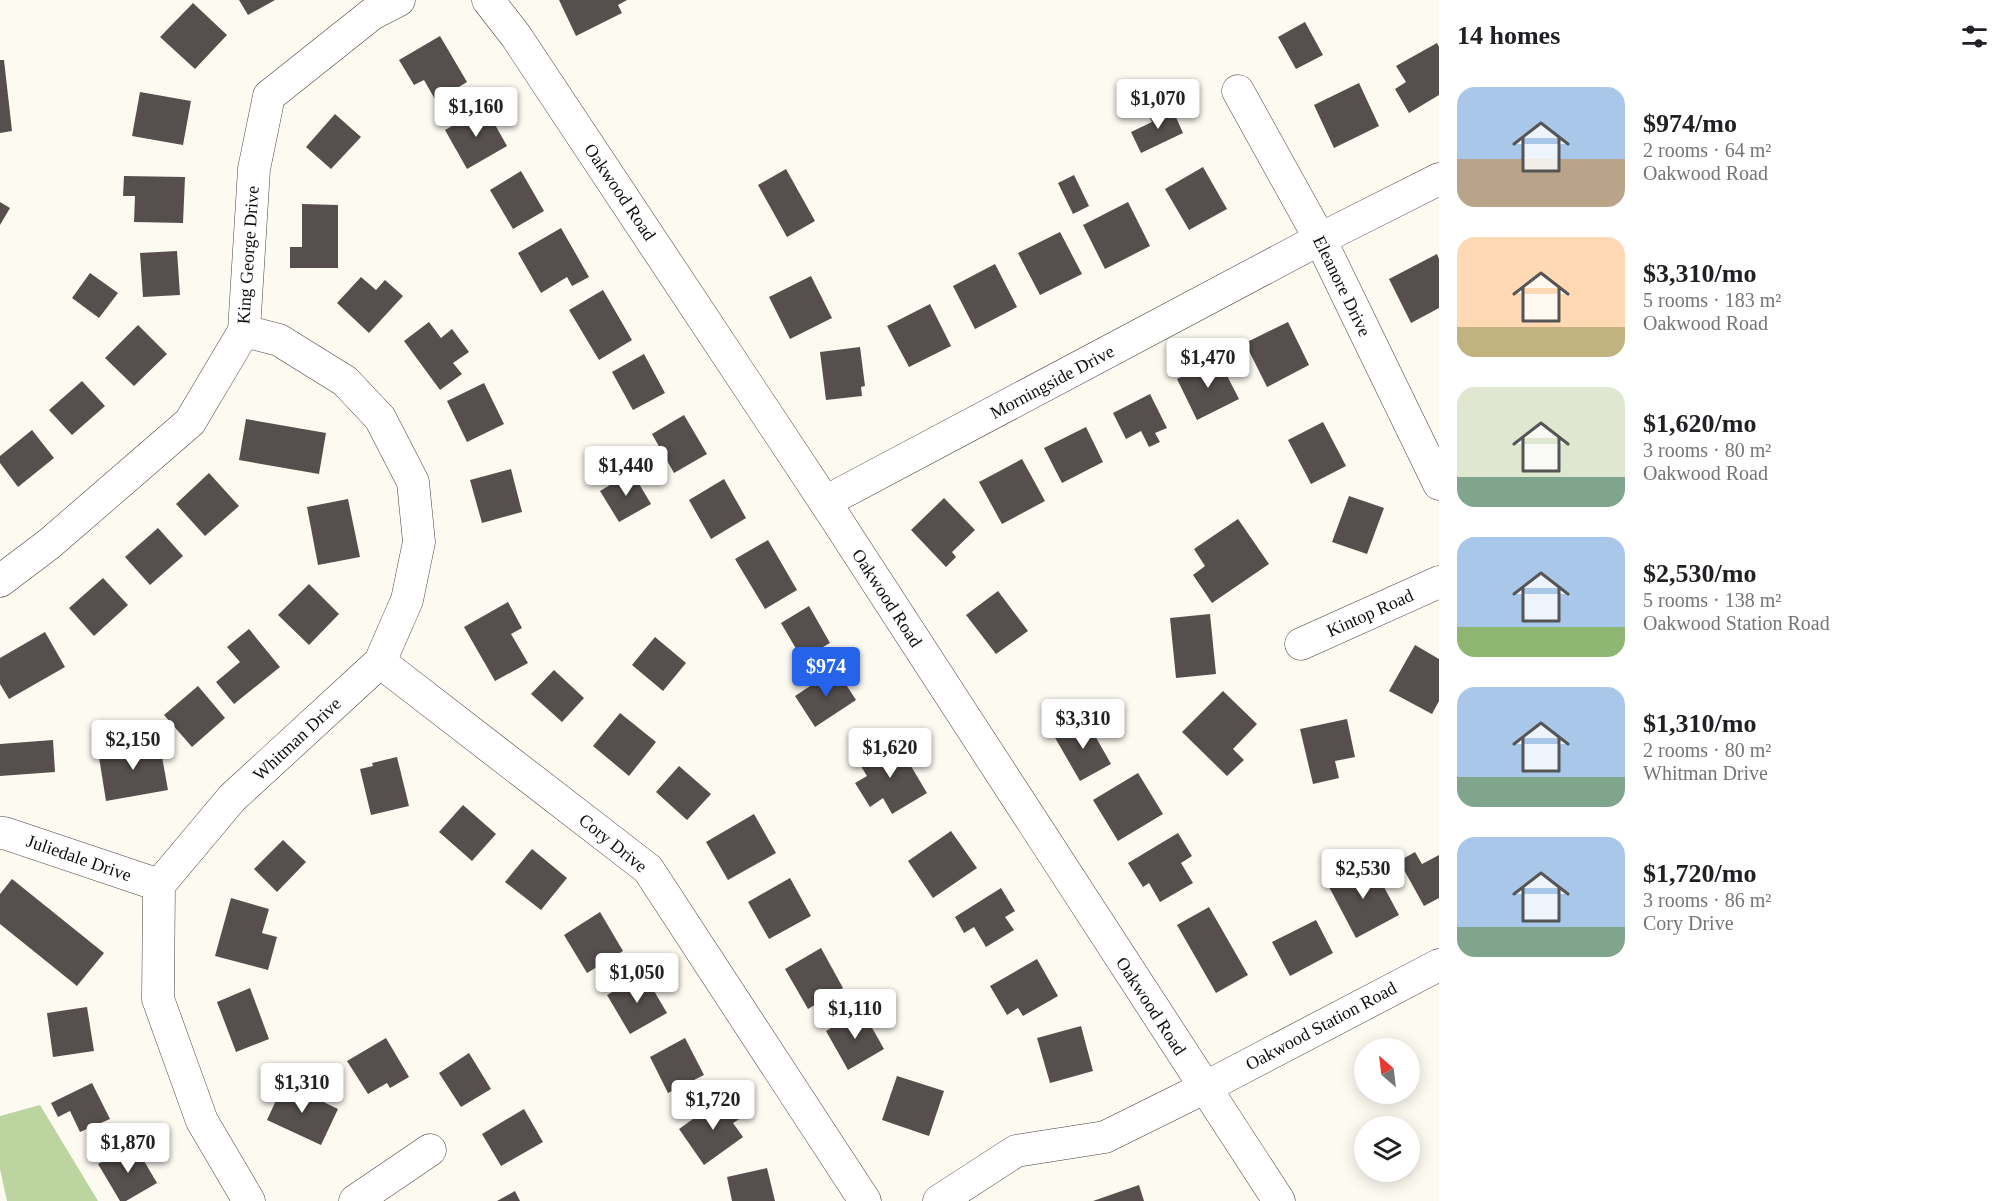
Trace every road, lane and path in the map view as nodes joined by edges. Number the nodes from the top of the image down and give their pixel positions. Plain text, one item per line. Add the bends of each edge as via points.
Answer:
1 (399, 0) edge
2 (488, 0) edge
3 (1238, 91) dead end
4 (1439, 179) edge
5 (1320, 239) junction
6 (244, 331) junction
7 (1439, 484) edge
8 (825, 502) junction
9 (0, 581) edge
10 (1439, 582) edge
11 (1301, 644) dead end
12 (380, 662) junction
13 (0, 833) edge
14 (159, 885) junction
15 (1439, 965) edge
16 (1204, 1088) junction
17 (430, 1150) dead end
18 (249, 1201) edge
19 (355, 1201) edge
20 (865, 1201) edge
21 (939, 1201) edge
22 (1279, 1201) edge

1 - 6 street, King George Drive via 372,14 269,96 254,169
2 - 8 street, Oakwood Road via 516,36
3 - 5 street, Eleanore Drive
4 - 5 street, Morningside Drive
5 - 7 street, Eleanore Drive
5 - 8 street, Morningside Drive
6 - 9 street, King George Drive via 190,422 49,544
6 - 12 street, Whitman Drive via 279,340 345,381 380,418 413,482 419,542 407,600
8 - 16 street, Oakwood Road
10 - 11 street, Kintop Road
12 - 14 street, Whitman Drive via 232,798
12 - 20 street, Cory Drive via 648,869
13 - 14 street, Juliedale Drive
14 - 18 street via 158,999 202,1122
15 - 16 street, Oakwood Station Road
16 - 21 street via 1105,1137 1016,1151
16 - 22 street, Oakwood Road
17 - 19 street

